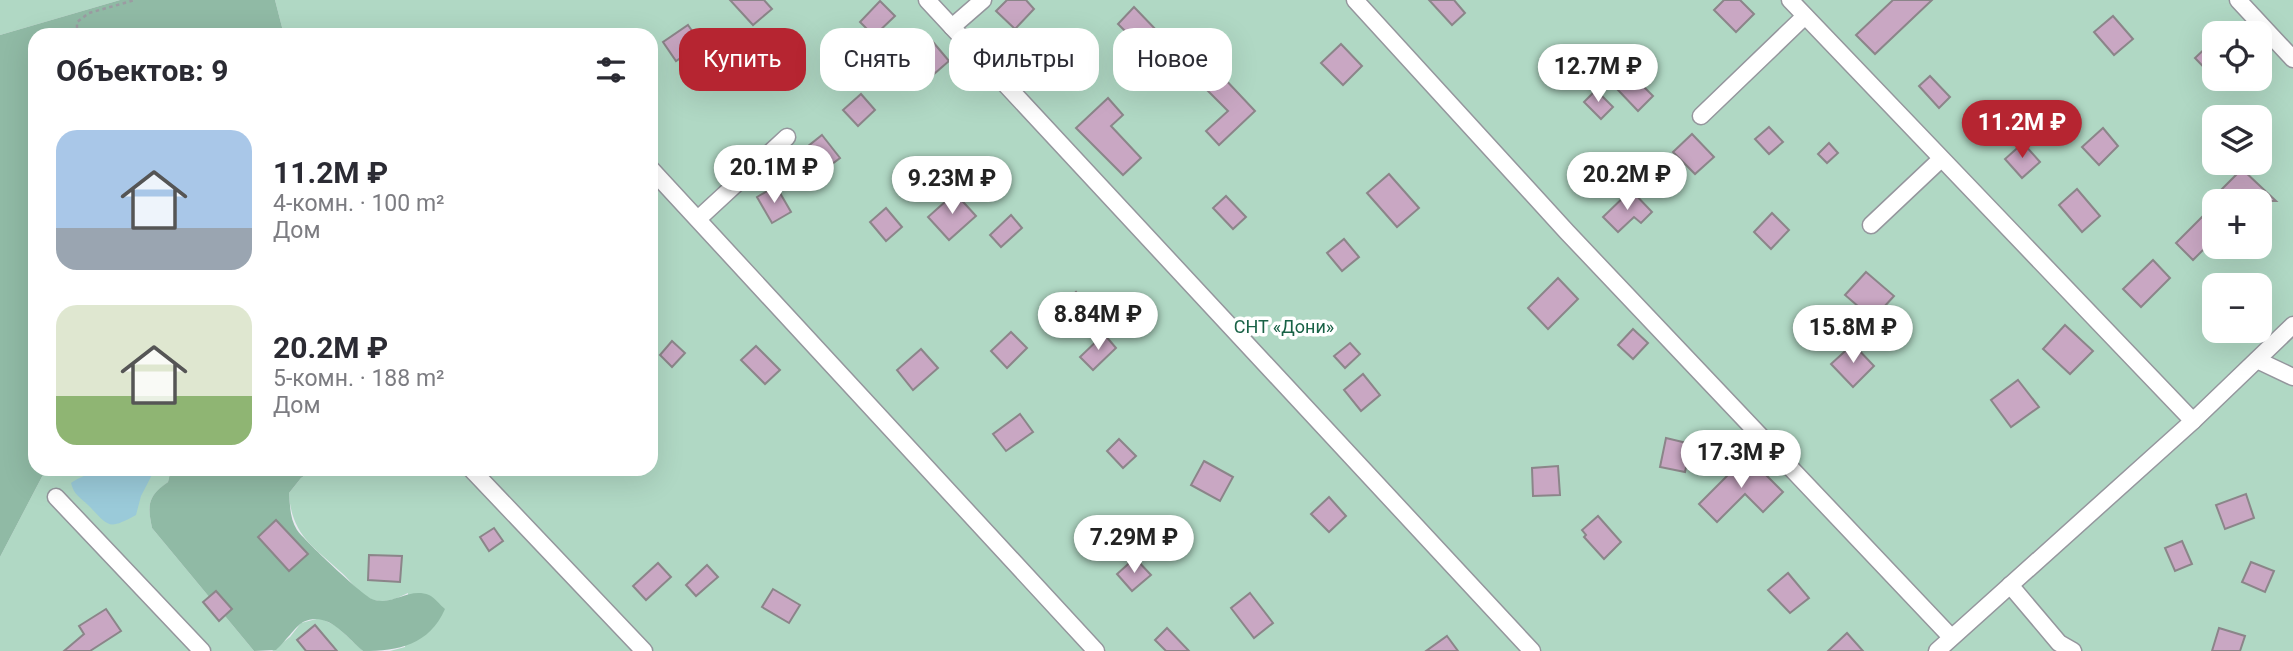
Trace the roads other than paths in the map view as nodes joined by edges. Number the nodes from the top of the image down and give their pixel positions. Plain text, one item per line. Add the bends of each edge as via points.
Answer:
1 (927, 0) edge
2 (983, 0) edge
3 (1355, 0) edge
4 (1790, 0) edge
5 (2238, 0) edge
6 (1805, 16) junction
7 (952, 27) junction
8 (2293, 59) edge
9 (1701, 116) dead end
10 (787, 137) dead end
11 (1941, 159) junction
12 (658, 176) edge
13 (698, 219) junction
14 (1871, 225) dead end
15 (2293, 326) edge
16 (2257, 360) junction
17 (2293, 377) edge
18 (2193, 421) junction
19 (478, 476) edge
20 (56, 498) dead end
21 (2010, 585) junction
22 (1951, 637) junction
23 (202, 651) edge
24 (644, 651) edge
25 (1096, 651) edge
26 (1531, 651) edge
27 (1937, 651) edge
28 (2073, 651) edge

1 - 7 street
2 - 7 street
3 - 22 street via 1567,232
4 - 6 street
5 - 8 street
6 - 9 street
6 - 11 street
7 - 26 street
10 - 13 street
11 - 14 street
11 - 18 street
12 - 13 street
13 - 25 street
15 - 16 street
16 - 17 street
16 - 18 street
18 - 21 street
19 - 24 street
20 - 23 street
21 - 22 street
21 - 28 street via 2059,643
22 - 27 street

